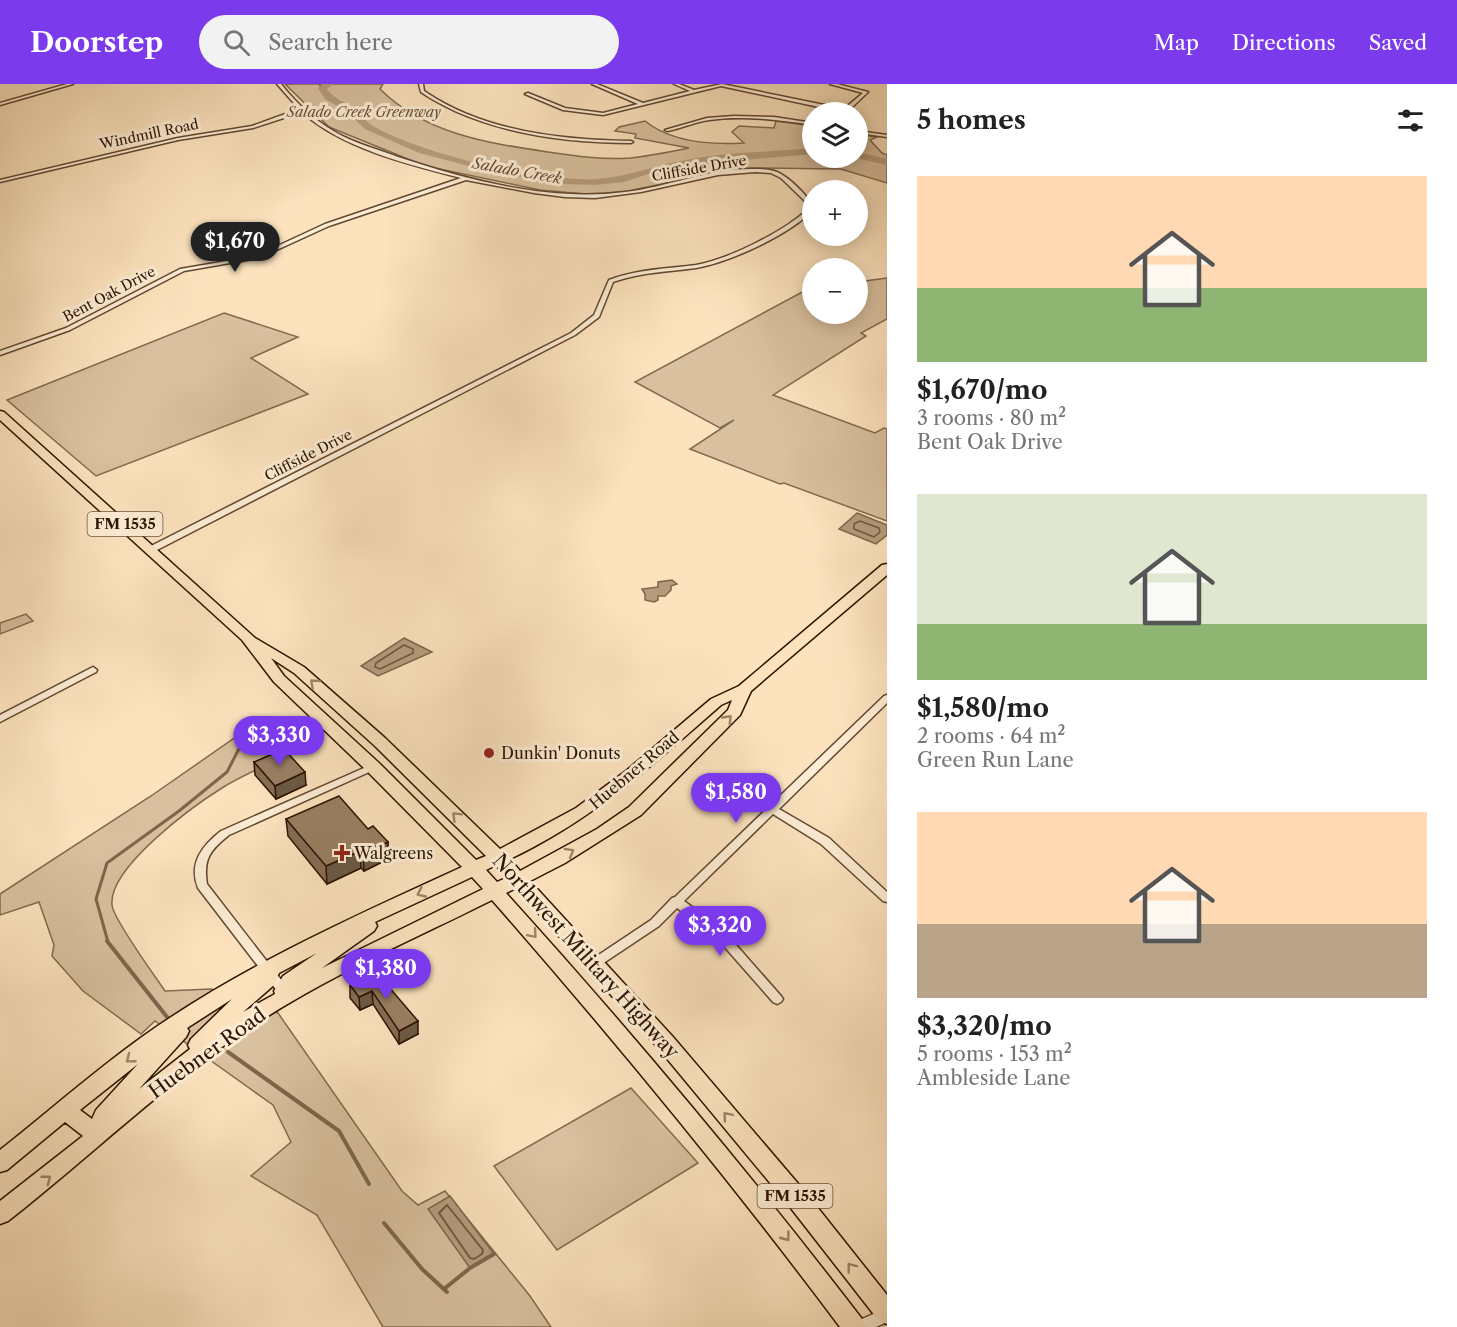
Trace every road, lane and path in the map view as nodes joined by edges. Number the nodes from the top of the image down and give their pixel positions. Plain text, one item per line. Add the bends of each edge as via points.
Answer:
1 (72, 84) edge
2 (279, 84) edge
3 (421, 84) edge
4 (594, 84) edge
5 (676, 84) edge
6 (832, 84) edge
7 (721, 85) edge
8 (695, 92) junction
9 (527, 94) dead end
10 (856, 102) edge
11 (802, 103) edge
12 (0, 104) edge
13 (644, 105) junction
14 (302, 110) junction
15 (802, 123) edge
16 (667, 130) dead end
17 (868, 133) edge
18 (887, 136) edge
19 (631, 142) dead end
20 (467, 178) junction
21 (0, 181) edge
22 (0, 353) edge
23 (0, 414) edge
24 (152, 549) junction
25 (887, 568) edge
26 (248, 637) junction
27 (93, 670) dead end
28 (744, 689) junction
29 (887, 698) edge
30 (0, 719) edge
31 (679, 732) junction
32 (704, 744) junction
33 (373, 767) junction
34 (772, 809) junction
35 (498, 857) junction
36 (474, 868) junction
37 (518, 879) junction
38 (494, 890) junction
39 (887, 898) edge
40 (676, 901) junction
41 (397, 905) junction
42 (595, 963) junction
43 (268, 972) junction
44 (286, 994) junction
45 (777, 999) dead end
46 (198, 1012) junction
47 (160, 1084) junction
48 (66, 1111) junction
49 (98, 1136) junction
50 (0, 1163) edge
51 (0, 1214) edge
52 (887, 1314) edge
53 (854, 1327) edge
54 (860, 1327) edge

1 - 12 street
2 - 14 street, Cliffside Drive
3 - 19 street via 422,91 429,96 501,127 547,136
4 - 13 street
5 - 8 street
6 - 10 street via 866,92
7 - 8 street
7 - 11 street
8 - 13 street
9 - 13 street via 564,109 595,113
14 - 20 street, Cliffside Drive via 327,130 352,141 419,166
14 - 21 street, Windmill Road via 253,128 178,139
15 - 16 street via 734,116
17 - 18 street
20 - 22 street, Bent Oak Drive via 327,225 257,257 182,270 68,329
20 - 24 street, Cliffside Drive via 534,191 593,196 625,194 738,171 766,171 784,178 810,204 810,210 780,231 717,261 633,273 611,281 597,316 573,334
23 - 24 main road, Northwest Military Highway / FM 1535
24 - 26 main road, Northwest Military Highway / FM 1535
25 - 28 main road, Huebner Road
26 - 33 main road, Northwest Military Highway / FM 1535 via 279,679
35 -> 26 main road, Northwest Military Highway / FM 1535 via 394,755 299,670
27 - 30 street
28 - 31 main road, Huebner Road via 716,702
32 -> 28 main road, Huebner Road via 735,712
29 - 34 street
31 - 32 main road
31 - 35 main road, Huebner Road via 632,775 582,812
37 -> 32 main road, Huebner Road via 559,859 634,811
33 - 36 main road, Northwest Military Highway / FM 1535
33 - 43 street via 225,833 203,855 199,871 202,885
34 - 39 street via 825,841
34 - 40 street
35 - 36 main road, Huebner Road
35 - 37 main road, Northwest Military Highway / FM 1535
36 - 38 main road, Northwest Military Highway / FM 1535
36 -> 41 main road, Huebner Road
37 - 38 main road, Huebner Road
37 - 42 main road, Northwest Military Highway / FM 1535
38 - 44 main road, Huebner Road
38 -> 53 main road, Northwest Military Highway / FM 1535 via 639,1057
40 - 42 street via 647,928
40 - 45 street via 718,933
41 - 43 main road, Huebner Road
41 - 44 main road via 290,981
52 -> 42 main road, Northwest Military Highway / FM 1535 via 798,1200
43 - 44 street
43 - 46 main road, Huebner Road
43 - 47 main road via 267,980
44 - 47 main road, Huebner Road
46 -> 48 main road, Huebner Road via 149,1043
46 - 49 main road via 103,1116
47 - 49 main road, Huebner Road
48 - 49 main road
48 - 50 main road, Huebner Road
51 -> 49 main road, Huebner Road
52 - 54 street

